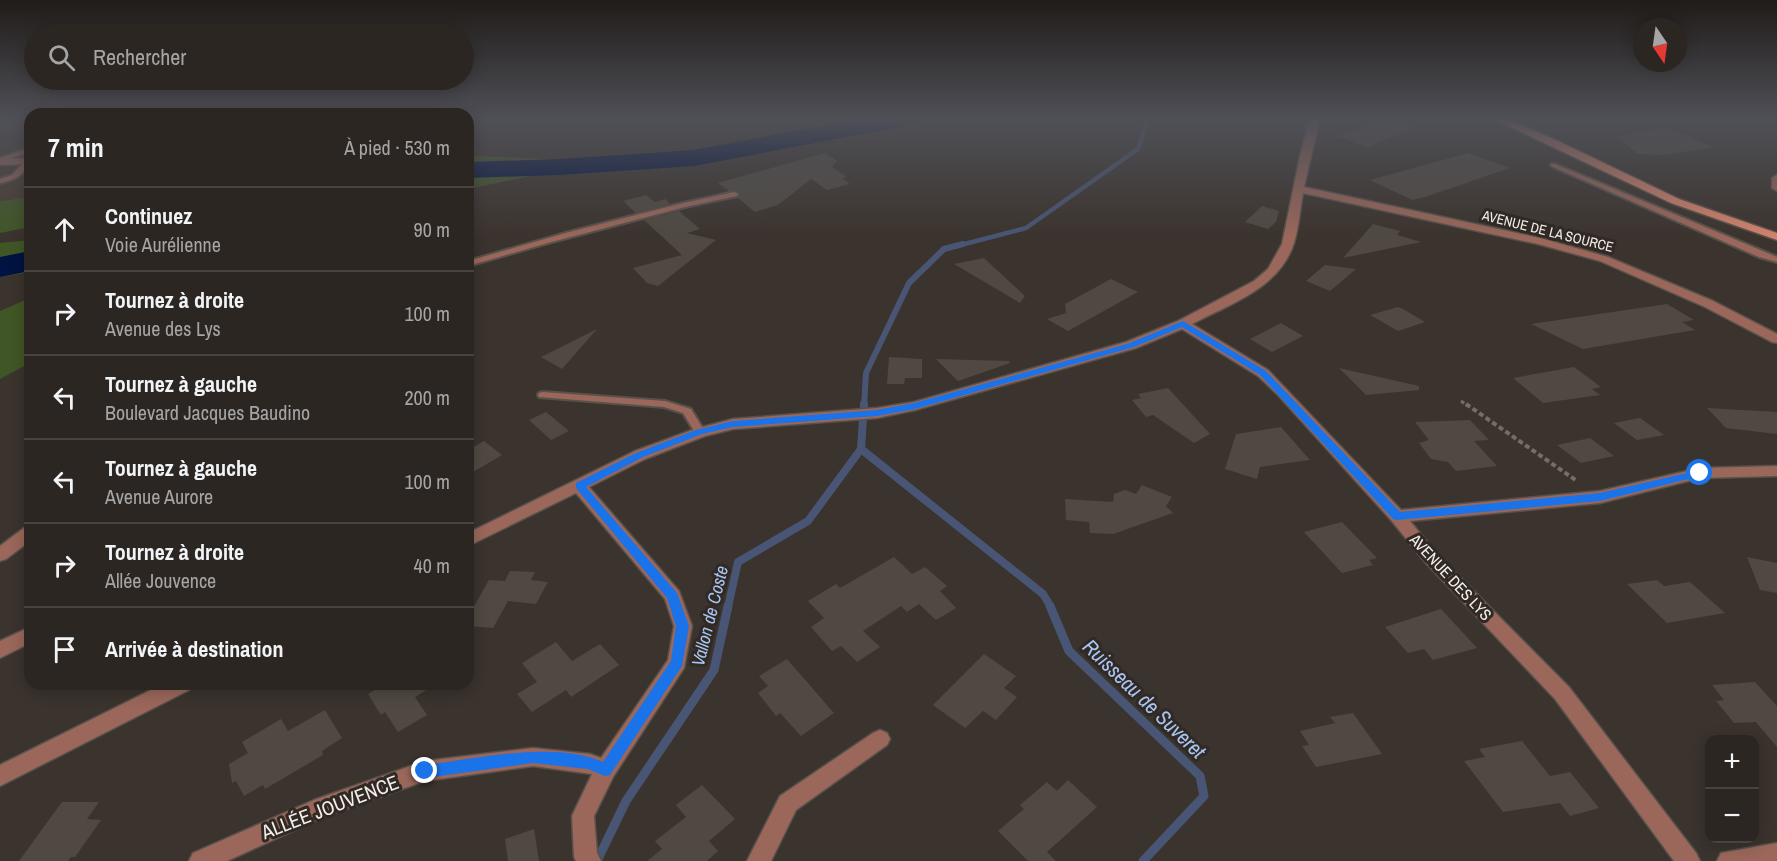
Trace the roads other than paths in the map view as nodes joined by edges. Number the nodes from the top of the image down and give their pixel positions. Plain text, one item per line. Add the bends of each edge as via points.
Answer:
1 (1306, 158) edge
2 (1586, 158) edge
3 (0, 161) edge
4 (24, 161) edge
5 (1553, 165) dead end
6 (24, 167) edge
7 (1777, 177) edge
8 (0, 181) edge
9 (1777, 188) edge
10 (1299, 189) junction
11 (734, 194) dead end
12 (1777, 237) edge
13 (474, 262) edge
14 (1777, 262) edge
15 (1183, 324) junction
16 (1777, 339) edge
17 (543, 395) dead end
18 (699, 432) junction
19 (1777, 471) edge
20 (579, 486) junction
21 (1397, 516) junction
22 (24, 537) edge
23 (474, 537) edge
24 (0, 555) edge
25 (24, 636) edge
26 (0, 650) edge
27 (170, 690) edge
28 (880, 739) dead end
29 (605, 770) junction
30 (0, 776) edge
31 (1777, 854) edge
32 (201, 861) edge
33 (589, 861) edge
34 (759, 861) edge
35 (1688, 861) edge
36 (1729, 861) edge

1 - 10 street
2 - 12 main road via 1675,201
3 - 4 street
5 - 14 lane
6 - 8 lane via 15,177
7 - 9 street
10 - 15 street via 1288,244 1274,271 1237,297
10 - 16 street, AVENUE DE LA SOURCE via 1540,241 1604,259 1709,304
11 - 13 lane
15 - 18 street via 1131,345 961,395 877,413 733,424
15 - 21 street, AVENUE DES LYS via 1263,373
17 - 18 lane via 664,404 687,411
18 - 20 street via 661,445
19 - 21 street via 1700,473 1600,497
20 - 23 street
20 - 29 street via 673,596 682,626 677,662
21 - 35 street, AVENUE DES LYS via 1431,558 1562,693
22 - 24 street
25 - 26 street
27 - 30 street
28 - 34 street via 788,803
29 - 32 street, ALLÉE JOUVENCE via 590,763 533,757 425,771 322,807
29 - 33 street via 583,816
31 - 36 street

